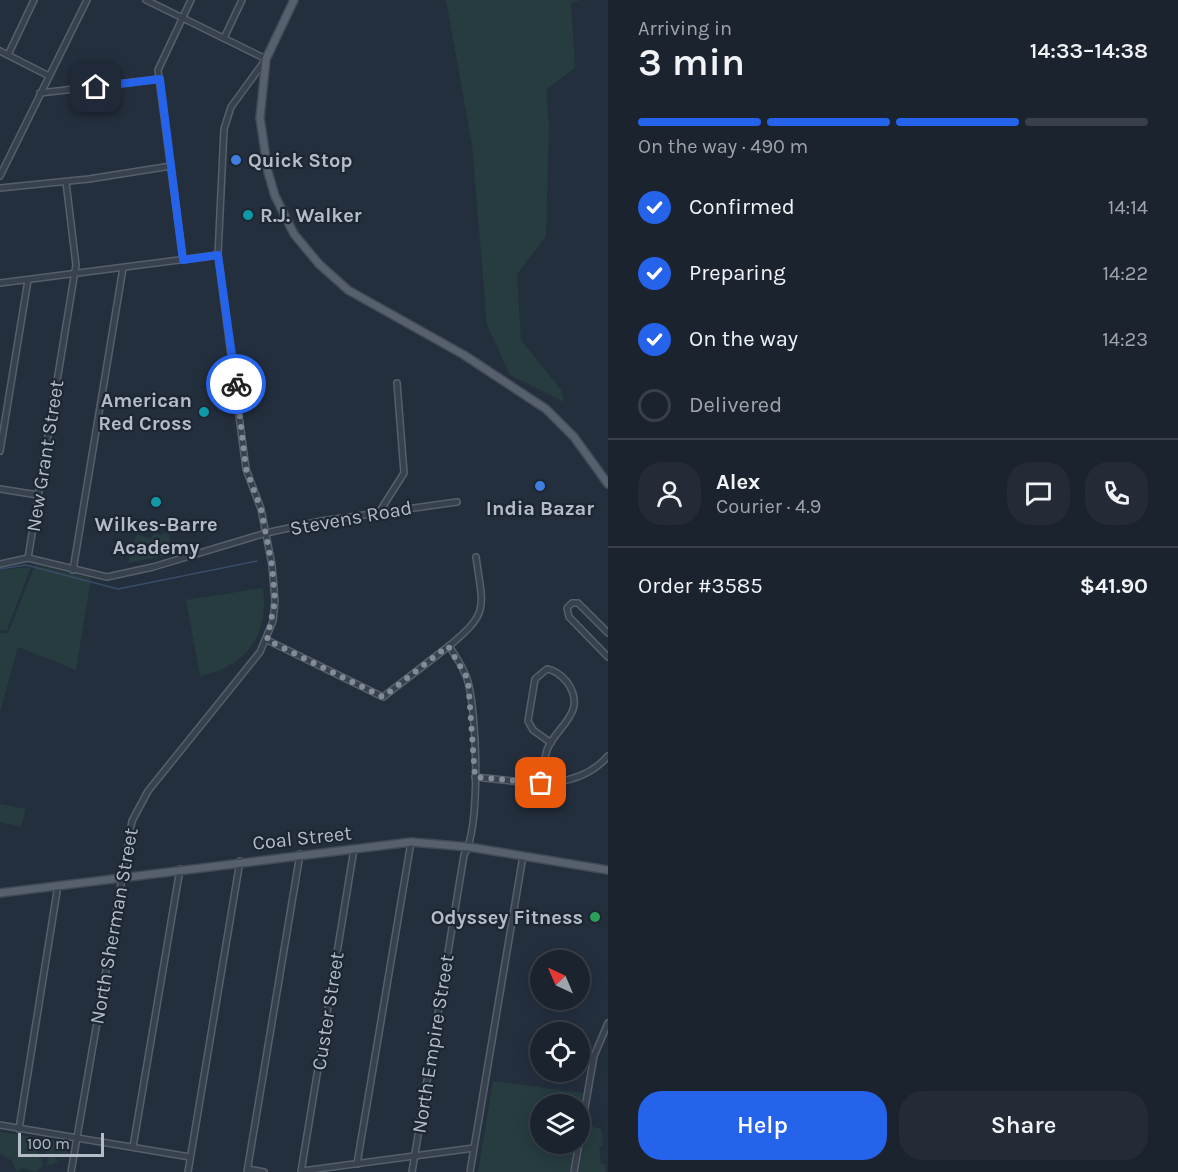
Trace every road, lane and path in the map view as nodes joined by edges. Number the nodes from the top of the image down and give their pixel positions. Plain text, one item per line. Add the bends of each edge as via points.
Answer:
1 (34, 0) edge
2 (87, 0) edge
3 (146, 0) edge
4 (191, 0) edge
5 (242, 0) edge
6 (294, 0) edge
7 (183, 17) junction
8 (224, 38) junction
9 (0, 51) edge
10 (8, 55) junction
11 (266, 59) junction
12 (49, 76) junction
13 (160, 79) junction
14 (40, 93) junction
15 (171, 166) junction
16 (0, 176) edge
17 (66, 182) junction
18 (0, 188) edge
19 (218, 255) junction
20 (183, 260) junction
21 (123, 268) junction
22 (74, 273) junction
23 (28, 280) junction
24 (0, 283) edge
25 (397, 383) dead end
26 (0, 451) edge
27 (608, 484) edge
28 (0, 489) edge
29 (38, 495) junction
30 (458, 502) dead end
31 (380, 511) junction
32 (266, 533) junction
33 (476, 557) dead end
34 (28, 558) junction
35 (0, 564) edge
36 (73, 570) junction
37 (107, 577) joint
38 (608, 633) edge
39 (267, 640) junction
40 (448, 646) junction
41 (607, 654) edge
42 (551, 743) junction
43 (608, 756) edge
44 (475, 777) junction
45 (541, 783) junction
46 (411, 842) junction
47 (469, 847) junction
48 (354, 849) junction
49 (300, 854) junction
50 (523, 856) junction
51 (240, 861) junction
52 (180, 869) junction
53 (608, 870) edge
54 (121, 876) junction
55 (58, 885) junction
56 (0, 893) edge
57 (608, 1023) edge
58 (587, 1094) edge
59 (0, 1125) edge
60 (19, 1129) junction
61 (76, 1138) junction
62 (133, 1147) junction
63 (474, 1148) junction
64 (577, 1154) edge
65 (414, 1156) junction
66 (190, 1157) junction
67 (357, 1164) junction
68 (247, 1171) edge
69 (301, 1171) edge
70 (71, 1172) edge
71 (188, 1172) edge
72 (264, 1172) edge
73 (412, 1172) edge
74 (470, 1172) edge
75 (574, 1172) edge

1 - 10 street
2 - 12 street
3 - 7 street
4 - 7 street
5 - 8 street
6 - 11 main road
7 - 8 street
7 - 13 street via 160,62
8 - 11 street
9 - 10 street
10 - 12 street
11 - 19 street, North Sherman Street via 231,107 224,129
11 - 27 main road via 261,133 268,172 284,215 307,252 333,278 366,301 514,386 546,409 574,437
12 - 14 street
13 - 14 street
13 - 15 street
14 - 16 street
15 - 17 street
15 - 20 street
17 - 18 street
17 - 22 street, New Grant Street
19 - 20 street
19 - 32 street, North Sherman Street via 246,469
20 - 21 street
21 - 22 street
21 - 36 street
22 - 23 street
22 - 29 street, New Grant Street
23 - 24 street
23 - 26 street
25 - 31 street via 404,473
28 - 29 street
29 - 34 street, New Grant Street
30 - 31 street, Stevens Road
31 - 32 street, Stevens Road
32 - 37 street, Stevens Road
32 - 39 street, North Sherman Street via 275,601
33 - 40 street via 480,610 476,622
34 - 35 street
34 - 36 street, New Grant Street
36 - 37 street, New Grant Street
38 - 41 street via 578,603 567,608 569,617
39 - 40 street via 383,697
39 - 54 street, North Sherman Street via 148,791 132,821
40 - 44 street, North Empire Street via 468,679
42 - 42 street via 530,727 528,709 538,674 552,669 572,693 572,713
42 - 45 street
43 - 45 street via 580,777
44 - 45 street
44 - 47 street, North Empire Street
46 - 47 main road, Coal Street
46 - 48 main road, Coal Street
46 - 67 street
47 - 50 main road, Coal Street
47 - 65 street, North Empire Street via 464,855
48 - 49 main road, Coal Street
48 - 69 street, Custer Street
49 - 51 main road, Coal Street
49 - 68 street
50 - 53 main road, Coal Street
50 - 63 street
51 - 52 main road, Coal Street
51 - 66 street
52 - 54 main road, Coal Street
52 - 62 street
54 - 55 main road, Coal Street
54 - 61 street, North Sherman Street
55 - 56 main road, Coal Street
55 - 60 street
57 - 58 street via 594,1056
59 - 60 street
60 - 61 street
61 - 62 street
61 - 70 street, North Sherman Street
62 - 66 street
63 - 65 street
63 - 74 street
64 - 75 street
65 - 67 street
65 - 73 street, North Empire Street
66 - 71 street
67 - 69 street
68 - 72 street

